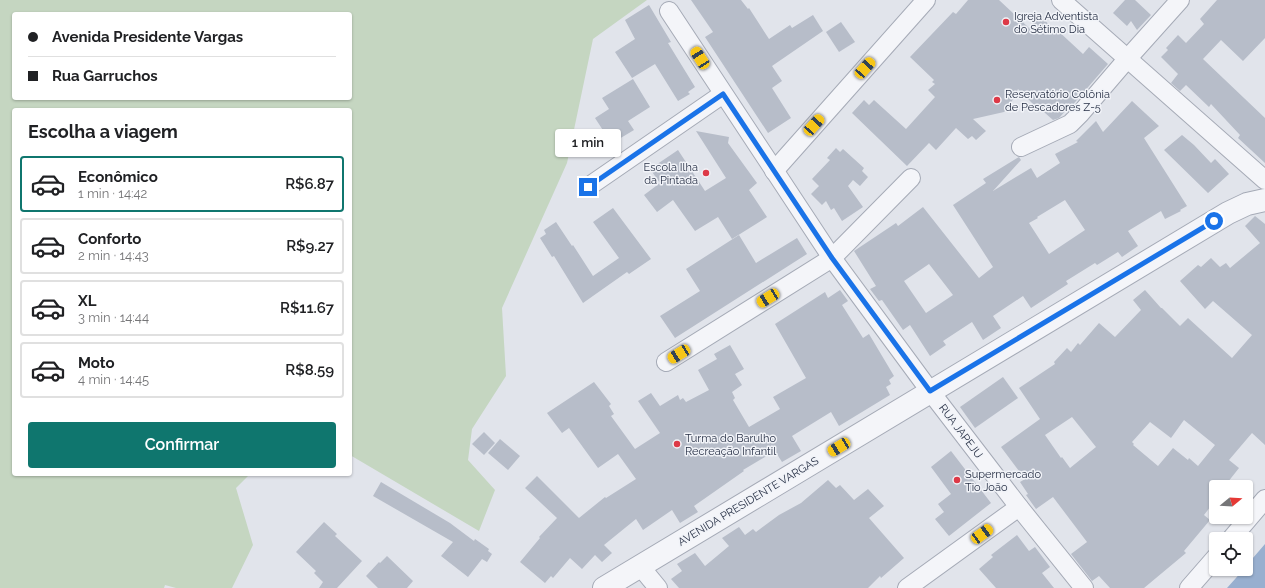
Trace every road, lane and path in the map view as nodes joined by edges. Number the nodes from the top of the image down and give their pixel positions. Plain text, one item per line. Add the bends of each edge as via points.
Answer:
1 (926, 0) edge
2 (1061, 0) edge
3 (1180, 0) edge
4 (669, 11) dead end
5 (1128, 58) junction
6 (723, 94) junction
7 (1021, 147) dead end
8 (774, 171) junction
9 (911, 178) dead end
10 (1265, 180) edge
11 (588, 187) dead end
12 (1265, 200) edge
13 (832, 258) junction
14 (666, 362) dead end
15 (930, 391) junction
16 (1265, 499) edge
17 (1019, 507) junction
18 (1237, 532) edge
19 (1209, 565) edge
20 (640, 566) junction
21 (604, 588) edge
22 (658, 588) edge
23 (907, 588) edge
24 (1084, 588) edge
25 (1189, 588) edge

1 - 8 street
2 - 5 street
3 - 5 street
4 - 6 street, RUA JAPEJU
5 - 7 street via 1070,124
5 - 10 street
6 - 8 street, RUA JAPEJU
6 - 11 street
8 - 13 street, RUA JAPEJU
9 - 13 street
12 - 15 street, AVENIDA PRESIDENTE VARGAS via 1247,204 1228,213
13 - 14 street
13 - 15 street, RUA JAPEJU
15 - 17 street, RUA JAPEJU
15 - 20 street, AVENIDA PRESIDENTE VARGAS
16 - 18 street
17 - 23 street
17 - 24 street, RUA JAPEJU
19 - 25 street
20 - 21 street, AVENIDA PRESIDENTE VARGAS
20 - 22 street

